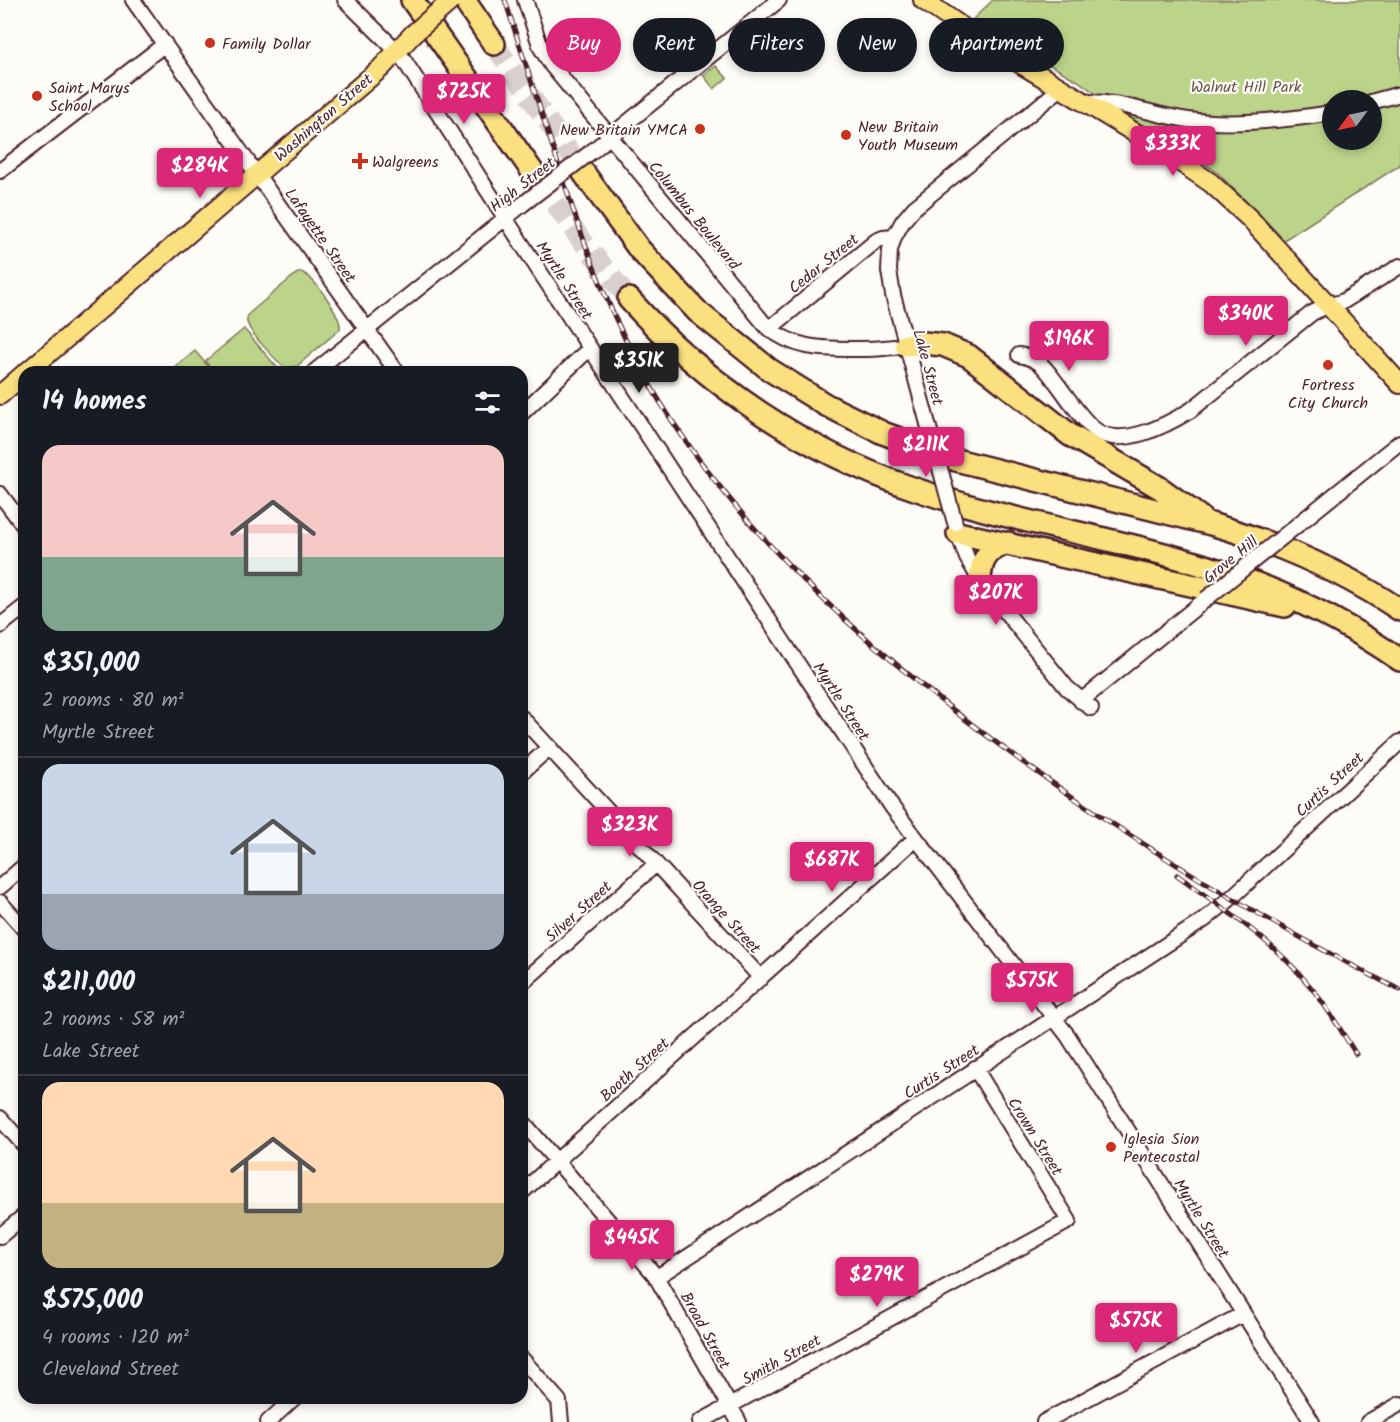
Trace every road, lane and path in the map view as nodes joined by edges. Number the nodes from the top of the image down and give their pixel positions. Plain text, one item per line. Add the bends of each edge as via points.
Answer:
1 (133, 0) edge
2 (345, 0) edge
3 (412, 0) edge
4 (452, 0) edge
5 (464, 0) edge
6 (525, 0) edge
7 (779, 0) edge
8 (923, 0) edge
9 (165, 44) junction
10 (494, 44) tunnel mouth
11 (397, 50) junction
12 (1061, 88) junction
13 (1400, 94) edge
14 (1382, 99) edge
15 (1084, 102) junction
16 (1322, 114) edge
17 (609, 137) junction
18 (0, 171) edge
19 (583, 172) tunnel mouth
20 (257, 174) junction
21 (537, 178) tunnel mouth
22 (505, 218) junction
23 (894, 237) junction
24 (1400, 266) edge
25 (629, 299) tunnel mouth
26 (1329, 306) junction
27 (367, 329) junction
28 (769, 329) junction
29 (906, 345) junction
30 (590, 348) junction
31 (1019, 355) dead end
32 (33, 366) edge
33 (321, 366) edge
34 (394, 366) edge
35 (18, 379) edge
36 (1400, 384) edge
37 (0, 395) edge
38 (528, 407) edge
39 (1400, 442) edge
40 (0, 494) edge
41 (18, 518) edge
42 (1211, 524) junction
43 (956, 528) junction
44 (1008, 543) junction
45 (980, 580) junction
46 (1400, 610) edge
47 (18, 612) edge
48 (1336, 620) junction
49 (0, 626) edge
50 (1400, 660) edge
51 (1086, 704) joint
52 (528, 723) edge
53 (1400, 742) edge
54 (550, 747) junction
55 (528, 767) edge
56 (916, 838) junction
57 (656, 864) junction
58 (18, 871) edge
59 (0, 887) edge
60 (0, 902) edge
61 (18, 922) edge
62 (765, 975) junction
63 (528, 978) edge
64 (1054, 1018) junction
65 (975, 1068) junction
66 (0, 1118) edge
67 (528, 1128) edge
68 (18, 1138) edge
69 (557, 1161) junction
70 (528, 1187) edge
71 (18, 1220) edge
72 (1068, 1221) joint
73 (0, 1236) edge
74 (657, 1277) junction
75 (1243, 1314) junction
76 (528, 1366) edge
77 (288, 1404) edge
78 (1400, 1404) edge
79 (730, 1406) junction
80 (268, 1422) edge
81 (561, 1422) edge
82 (700, 1422) edge
83 (739, 1422) edge
84 (1044, 1422) edge
85 (1311, 1422) edge
86 (1368, 1422) edge

1 - 9 street, Lafayette Street
2 - 11 street, Myrtle Street
3 - 21 highway
4 - 11 main road, Washington Street, bridge
5 - 10 highway
6 - 17 street, Columbus Boulevard via 545,57
7 - 17 street, High Street
8 - 12 main road
9 - 18 street
9 - 20 street, Lafayette Street
11 - 20 main road, Washington Street
11 - 22 street, Myrtle Street
12 - 15 main road
12 - 23 street via 914,208
13 - 14 street
15 - 16 street via 1118,104 1208,122
15 - 26 main road via 1217,188
17 - 22 street, High Street, bridge
17 - 28 street, Columbus Boulevard
19 - 42 highway via 639,249 698,312 770,370 826,405 945,457
20 - 27 street, Lafayette Street
20 - 32 main road, Washington Street
22 - 27 street, High Street
22 - 30 street, Myrtle Street
23 - 28 street, Cedar Street via 876,241
23 - 29 street, Lake Street via 889,278
24 - 26 street via 1344,302
25 - 48 highway via 676,348 720,384 785,429 852,464 952,501 1218,570 1276,591
26 - 31 street via 1312,313 1171,423 1128,436 1112,437 1094,429 1044,367 1032,357
26 - 36 main road
27 - 33 street, High Street
27 - 34 street, Lafayette Street
28 - 29 street, Columbus Boulevard via 788,341 814,349
29 - 42 highway via 943,345 969,356 1070,435 1160,488
29 - 43 street, Lake Street, bridge
30 - 38 street
30 - 56 street, Myrtle Street
35 - 37 main road, Washington Street
39 - 51 street, Grove Hill, bridge via 1206,599
40 - 41 street
42 - 46 highway via 1300,557
43 - 44 highway
43 - 45 street, Lake Street
44 - 45 highway via 985,556
44 - 48 highway
45 - 51 street, Lake Street via 1064,684
47 - 49 street
48 - 50 highway
52 - 54 street, Orange Street
53 - 64 street, Curtis Street via 1221,907
54 - 55 street
54 - 57 street, Orange Street
56 - 62 street, Booth Street
56 - 64 street, Myrtle Street
57 - 62 street, Orange Street
57 - 63 street, Silver Street
58 - 59 street
60 - 61 street
62 - 69 street, Booth Street
64 - 65 street, Curtis Street
64 - 75 street, Myrtle Street
65 - 72 street, Crown Street
65 - 74 street, Curtis Street
66 - 68 street
67 - 69 street, Broad Street
69 - 70 street, Booth Street
69 - 74 street, Broad Street
71 - 73 street
72 - 79 street, Smith Street
74 - 79 street, Broad Street
75 - 84 street
75 - 85 street, Myrtle Street
76 - 81 street via 559,1401
77 - 80 street
78 - 86 street
79 - 82 street, Smith Street
79 - 83 street, Broad Street

